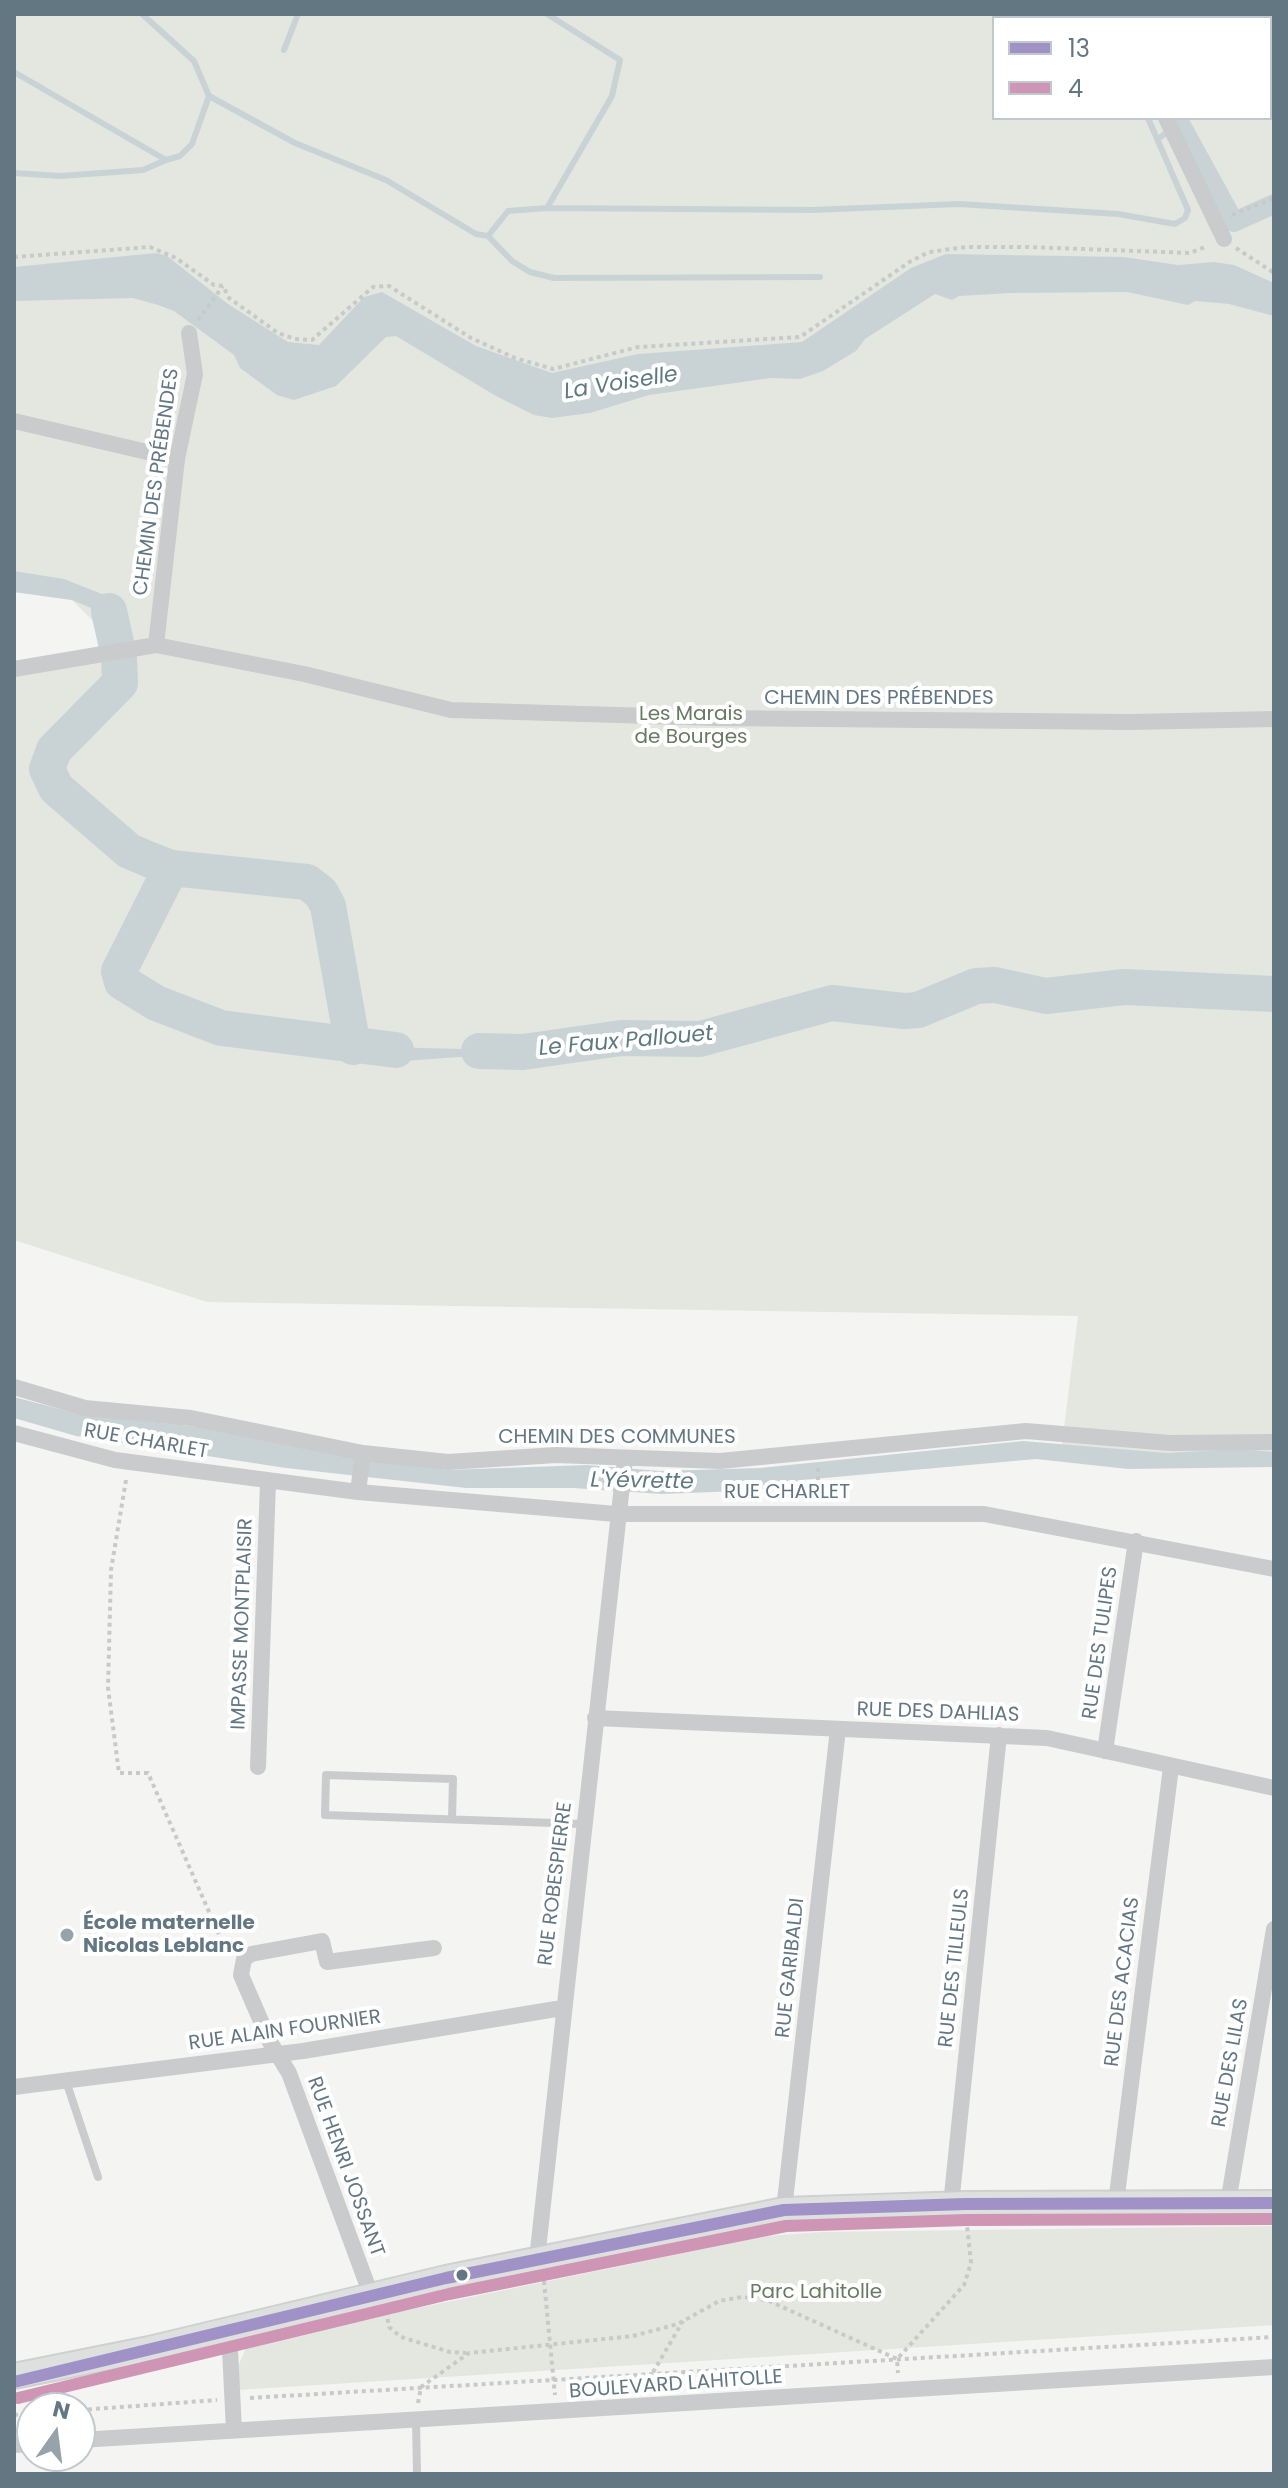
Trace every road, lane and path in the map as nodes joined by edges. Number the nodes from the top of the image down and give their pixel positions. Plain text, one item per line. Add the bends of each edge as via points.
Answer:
1 (1167, 120) edge
2 (1274, 198) edge
3 (1232, 215) dead end
4 (1224, 239) junction
5 (14, 257) edge
6 (1274, 273) edge
7 (223, 286) junction
8 (189, 333) joint
9 (14, 421) edge
10 (177, 459) junction
11 (156, 645) junction
12 (14, 669) edge
13 (1274, 719) edge
14 (14, 1387) edge
15 (14, 1433) edge
16 (1274, 1442) edge
17 (363, 1456) junction
18 (624, 1461) junction
19 (129, 1462) junction
20 (268, 1482) junction
21 (818, 1484) dead end
22 (359, 1488) junction
23 (818, 1502) dead end
24 (618, 1505) junction
25 (1136, 1541) junction
26 (1274, 1569) edge
27 (595, 1718) junction
28 (838, 1729) junction
29 (999, 1735) junction
30 (1105, 1751) junction
31 (258, 1767) dead end
32 (1171, 1767) junction
33 (1274, 1788) edge
34 (452, 1819) junction
35 (583, 1824) junction
36 (1274, 1929) edge
37 (434, 1948) dead end
38 (229, 1956) dead end
39 (562, 2008) junction
40 (278, 2053) junction
41 (65, 2080) junction
42 (14, 2087) edge
43 (98, 2177) dead end
44 (1116, 2203) junction
45 (1228, 2203) junction
46 (1274, 2203) edge
47 (784, 2210) junction
48 (959, 2212) junction
49 (540, 2259) junction
50 (377, 2294) junction
51 (683, 2321) junction
52 (229, 2330) junction
53 (1274, 2337) edge
54 (551, 2343) junction
55 (469, 2353) junction
56 (897, 2359) junction
57 (1274, 2367) edge
58 (652, 2374) junction
59 (20, 2377) edge
60 (555, 2380) junction
61 (421, 2387) junction
62 (899, 2391) junction
63 (232, 2399) junction
64 (651, 2406) junction
65 (96, 2409) edge
66 (416, 2421) junction
67 (234, 2430) junction
68 (96, 2439) edge
69 (417, 2474) edge

1 - 4 street
2 - 3 path
4 - 6 path
4 - 7 path via 1190,253 1029,247 929,252 800,337 638,347 553,369 471,338 389,286 373,287 312,340 278,333 229,298
5 - 7 path via 150,247
7 - 8 path
8 - 10 street, CHEMIN DES PRÉBENDES via 195,374
9 - 10 street
10 - 11 street, CHEMIN DES PRÉBENDES
11 - 12 street, CHEMIN DES PRÉBENDES
11 - 13 street, CHEMIN DES PRÉBENDES via 451,710 716,718
14 - 17 street, CHEMIN DES COMMUNES via 85,1408 191,1418
15 - 19 street, RUE CHARLET
16 - 18 street, CHEMIN DES COMMUNES via 1170,1443 1026,1431 720,1461
17 - 18 street, CHEMIN DES COMMUNES via 448,1462 556,1455
17 - 22 street
18 - 24 street, RUE ROBESPIERRE
19 - 20 street, RUE CHARLET
19 - 38 path via 111,1570 108,1688 119,1773 148,1773
20 - 22 street, RUE CHARLET
20 - 31 street, IMPASSE MONTPLAISIR
21 - 23 path
22 - 24 street, RUE CHARLET
24 - 25 street, RUE CHARLET via 984,1514
24 - 27 street, RUE ROBESPIERRE
25 - 26 street, RUE CHARLET
25 - 30 street, RUE DES TULIPES
27 - 28 street, RUE DES DAHLIAS
27 - 35 street, RUE ROBESPIERRE
28 - 29 street, RUE DES DAHLIAS
28 - 47 street, RUE GARIBALDI
29 - 30 street, RUE DES DAHLIAS via 1047,1738
29 - 48 street, RUE DES TILLEULS
30 - 32 street, RUE DES DAHLIAS
32 - 33 street, RUE DES DAHLIAS
32 - 44 street, RUE DES ACACIAS
34 - 34 lane via 453,1779 326,1775 325,1815
34 - 35 lane
35 - 39 street, RUE ROBESPIERRE
36 - 45 street, RUE DES LILAS
37 - 40 street, RUE HENRI JOSSANT via 327,1962 322,1941 251,1954 244,1959 241,1975
39 - 40 street, RUE ALAIN FOURNIER
39 - 49 street, RUE ROBESPIERRE
40 - 41 street, RUE ALAIN FOURNIER
40 - 50 street, RUE HENRI JOSSANT
41 - 42 street, RUE ALAIN FOURNIER
41 - 43 lane
44 - 45 main road
44 - 48 main road
45 - 46 main road
47 - 48 main road
47 - 49 main road
48 - 56 path via 971,2263 964,2285
49 - 50 main road
49 - 54 path
50 - 52 main road
50 - 55 path via 389,2327 401,2337
51 - 54 path via 633,2336
51 - 56 path via 719,2301 767,2300
51 - 58 path
52 - 59 main road
52 - 63 street
53 - 56 path
54 - 55 path
54 - 60 path
55 - 61 path
56 - 58 path
56 - 62 path
57 - 62 street, BOULEVARD LAHITOLLE
58 - 60 path
58 - 64 path
60 - 61 path
61 - 63 path
61 - 66 path
62 - 64 street, BOULEVARD LAHITOLLE
63 - 65 path
63 - 67 street
64 - 66 street, BOULEVARD LAHITOLLE
66 - 67 street, BOULEVARD LAHITOLLE
66 - 69 lane
67 - 68 street, BOULEVARD LAHITOLLE

